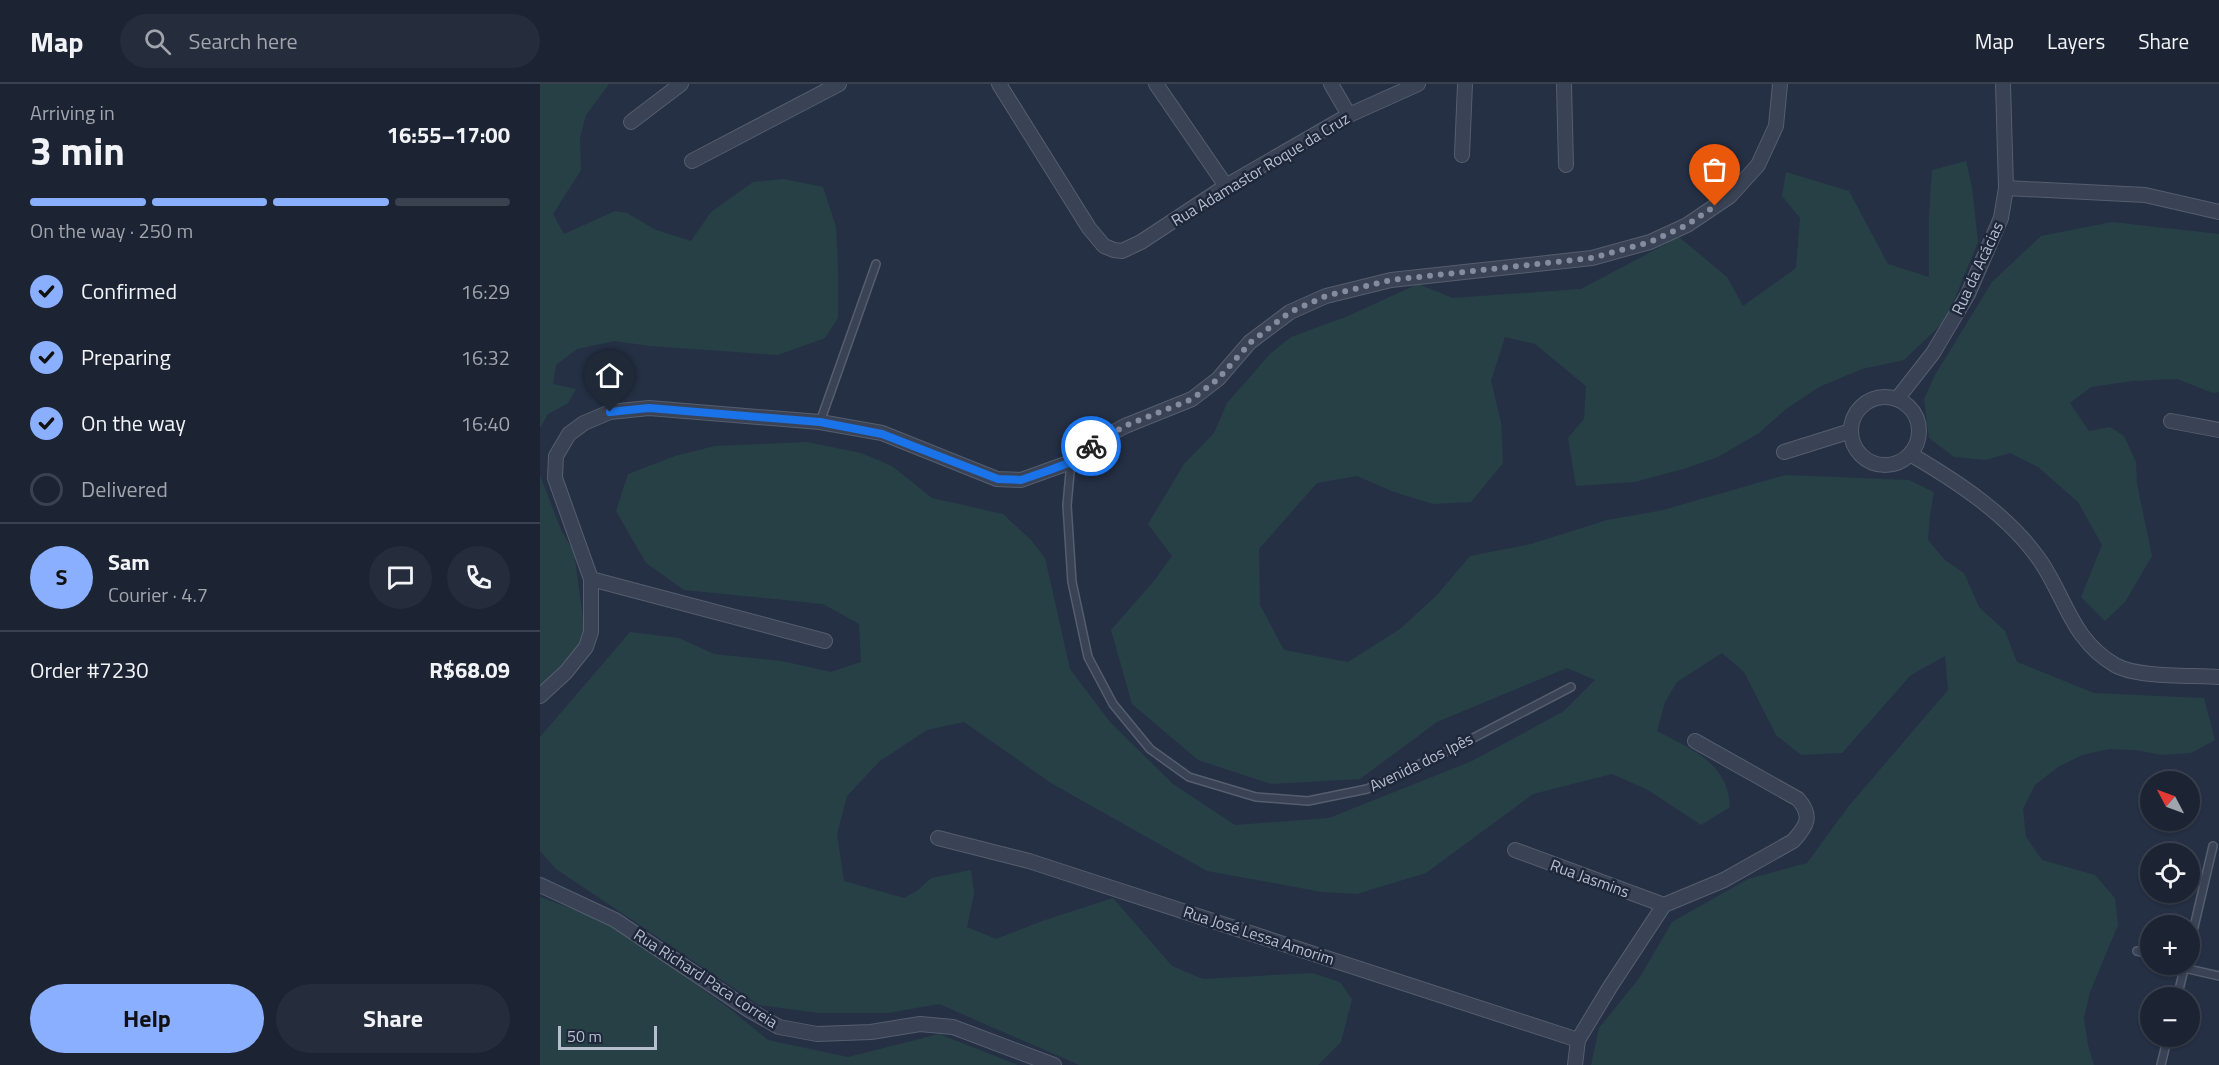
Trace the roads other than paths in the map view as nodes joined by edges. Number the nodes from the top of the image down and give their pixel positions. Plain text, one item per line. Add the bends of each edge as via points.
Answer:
1 (681, 84) edge
2 (839, 84) edge
3 (999, 84) edge
4 (1156, 84) edge
5 (1331, 84) edge
6 (1418, 84) edge
7 (1465, 84) edge
8 (1564, 84) edge
9 (1780, 84) edge
10 (2003, 84) edge
11 (1349, 115) junction
12 (630, 122) dead end
13 (1462, 155) dead end
14 (692, 161) dead end
15 (1566, 165) dead end
16 (1226, 186) junction
17 (2006, 188) junction
18 (2219, 212) edge
19 (876, 264) dead end
20 (1897, 399) junction
21 (2171, 421) dead end
22 (820, 422) junction
23 (2219, 430) edge
24 (1851, 431) junction
25 (1784, 452) dead end
26 (1910, 454) junction
27 (1071, 462) junction
28 (591, 579) junction
29 (825, 641) dead end
30 (2219, 677) edge
31 (1570, 687) dead end
32 (540, 696) edge
33 (1695, 741) dead end
34 (938, 838) dead end
35 (2213, 846) dead end
36 (1515, 850) dead end
37 (540, 885) edge
38 (1664, 905) junction
39 (2197, 915) edge
40 (2137, 951) dead end
41 (2140, 952) edge
42 (2200, 970) edge
43 (2219, 976) edge
44 (1578, 1040) junction
45 (2165, 1047) edge
46 (1054, 1065) edge
47 (1575, 1065) edge
48 (2161, 1065) edge

1 - 12 street
2 - 14 street
3 - 16 street, Rua Adamastor Roque da Cruz via 1104,246 1122,251 1141,242
4 - 16 street
5 - 11 street
6 - 11 street, Rua Adamastor Roque da Cruz
7 - 13 street
8 - 15 street
9 - 27 street via 1776,126 1758,165 1730,196 1687,225 1650,242 1592,258 1391,280 1326,296 1290,312 1251,342 1218,379 1192,399 1125,426
10 - 17 street, Rua da Acácias
11 - 16 street, Rua Adamastor Roque da Cruz
17 - 18 street via 2145,195
17 - 20 street, Rua da Acácias via 2001,218 1968,294 1933,353
19 - 22 lane
20 - 24 street via 1875,398 1866,403 1858,411
20 - 26 street via 1907,404 1919,423 1917,445
21 - 23 street
22 - 27 street via 882,434 998,479 1021,480
22 - 28 street via 649,408 610,412 584,423 569,434 556,456 555,478
24 - 25 street
24 - 26 street via 1859,453 1878,465 1890,465
26 - 30 street via 1944,474 2006,521 2041,562 2073,624 2095,651 2117,666 2139,673
27 - 31 lane, Avenida dos Ipês via 1067,505 1072,582 1088,657 1113,704 1150,749 1189,777 1256,797 1308,801 1367,789
28 - 29 street
28 - 32 street via 591,632 586,647
33 - 38 street via 1798,799 1808,818 1792,841 1724,880
34 - 44 street, Rua José Lessa Amorim via 1029,861
35 - 39 lane
36 - 38 street, Rua Jasmins
37 - 46 street, Rua Richard Paca Correia via 615,920 779,1028 817,1034 871,1032 920,1024 953,1027
38 - 44 street
40 - 41 lane
42 - 43 lane
44 - 47 street
45 - 48 lane

